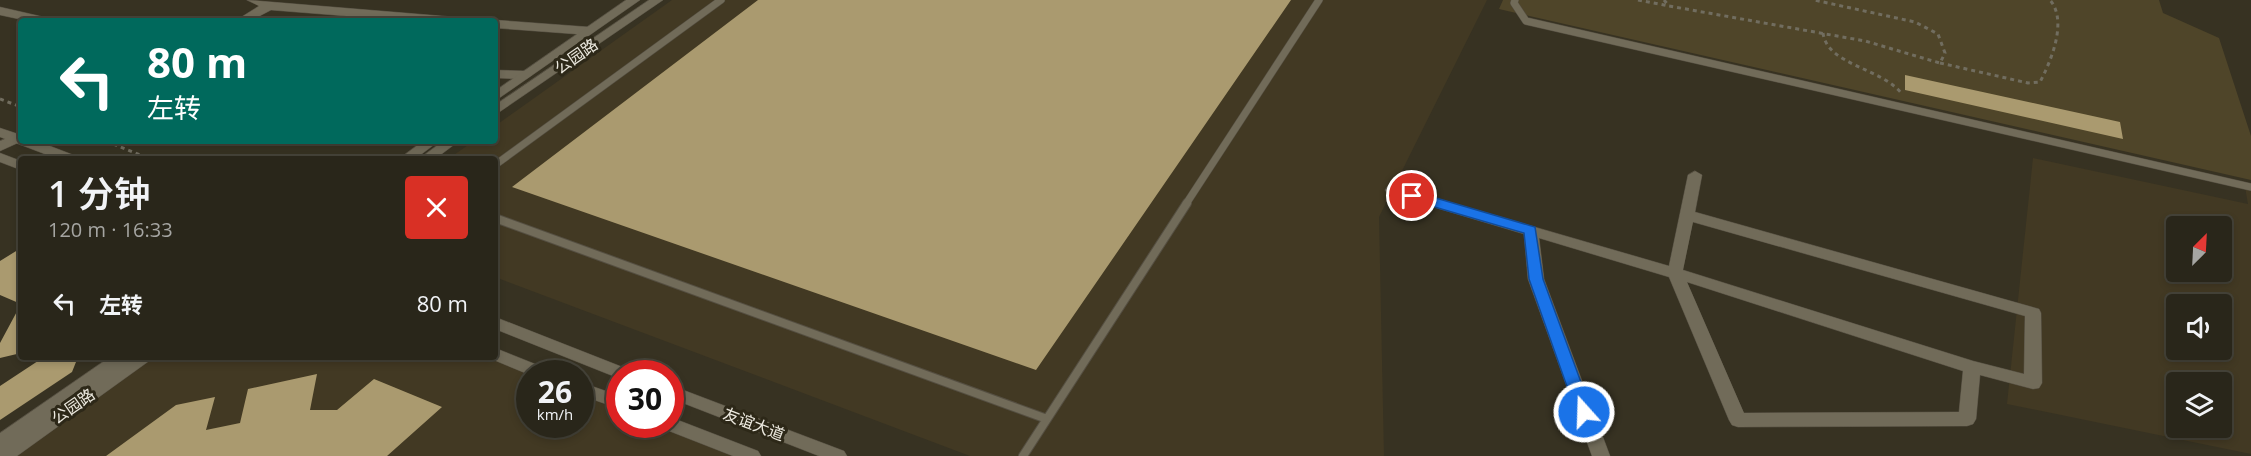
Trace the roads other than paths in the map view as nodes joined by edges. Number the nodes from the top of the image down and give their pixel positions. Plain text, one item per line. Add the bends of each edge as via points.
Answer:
1 (253, 0) edge
2 (282, 0) edge
3 (634, 0) edge
4 (657, 0) edge
5 (721, 0) edge
6 (1319, 0) edge
7 (1515, 0) edge
8 (269, 6) junction
9 (0, 11) edge
10 (31, 18) edge
11 (247, 18) edge
12 (417, 18) edge
13 (498, 24) edge
14 (589, 32) junction
15 (498, 74) edge
16 (526, 75) junction
17 (498, 95) edge
18 (498, 109) edge
19 (0, 132) edge
20 (18, 138) edge
21 (18, 140) edge
22 (34, 144) edge
23 (428, 144) edge
24 (448, 144) edge
25 (0, 147) edge
26 (64, 156) edge
27 (410, 156) edge
28 (430, 156) edge
29 (0, 157) edge
30 (498, 163) edge
31 (18, 165) edge
32 (1695, 175) dead end
33 (2251, 187) edge
34 (1392, 190) dead end
35 (1687, 214) junction
36 (498, 219) edge
37 (1531, 231) junction
38 (1675, 273) junction
39 (498, 324) edge
40 (498, 355) edge
41 (118, 360) edge
42 (139, 360) edge
43 (516, 363) edge
44 (606, 367) edge
45 (1972, 367) junction
46 (684, 396) edge
47 (1047, 419) junction
48 (684, 429) edge
49 (0, 442) edge
50 (3, 456) edge
51 (752, 456) edge
52 (838, 456) edge
53 (1023, 456) edge
54 (1600, 456) edge

1 - 8 street
2 - 8 street
3 - 14 street
4 - 18 street, 公园路
5 - 30 lane
6 - 47 lane
7 - 33 lane via 1526,21
8 - 11 street
8 - 12 street
9 - 10 street
13 - 14 street
14 - 16 street
15 - 16 street
16 - 17 street
19 - 20 street
21 - 25 street
22 - 26 street
23 - 27 street
24 - 28 street
29 - 31 street
32 - 35 street
34 - 37 street
35 - 38 street
35 - 45 street via 2033,314 2033,382
36 - 47 lane
37 - 38 street
37 - 54 street via 1536,279
38 - 45 street
38 - 45 street via 1738,420 1966,420
39 - 44 street
40 - 43 street
41 - 49 street
42 - 50 street, 公园路
46 - 52 street, 友谊大道
47 - 53 lane
48 - 51 street, 友谊大道

